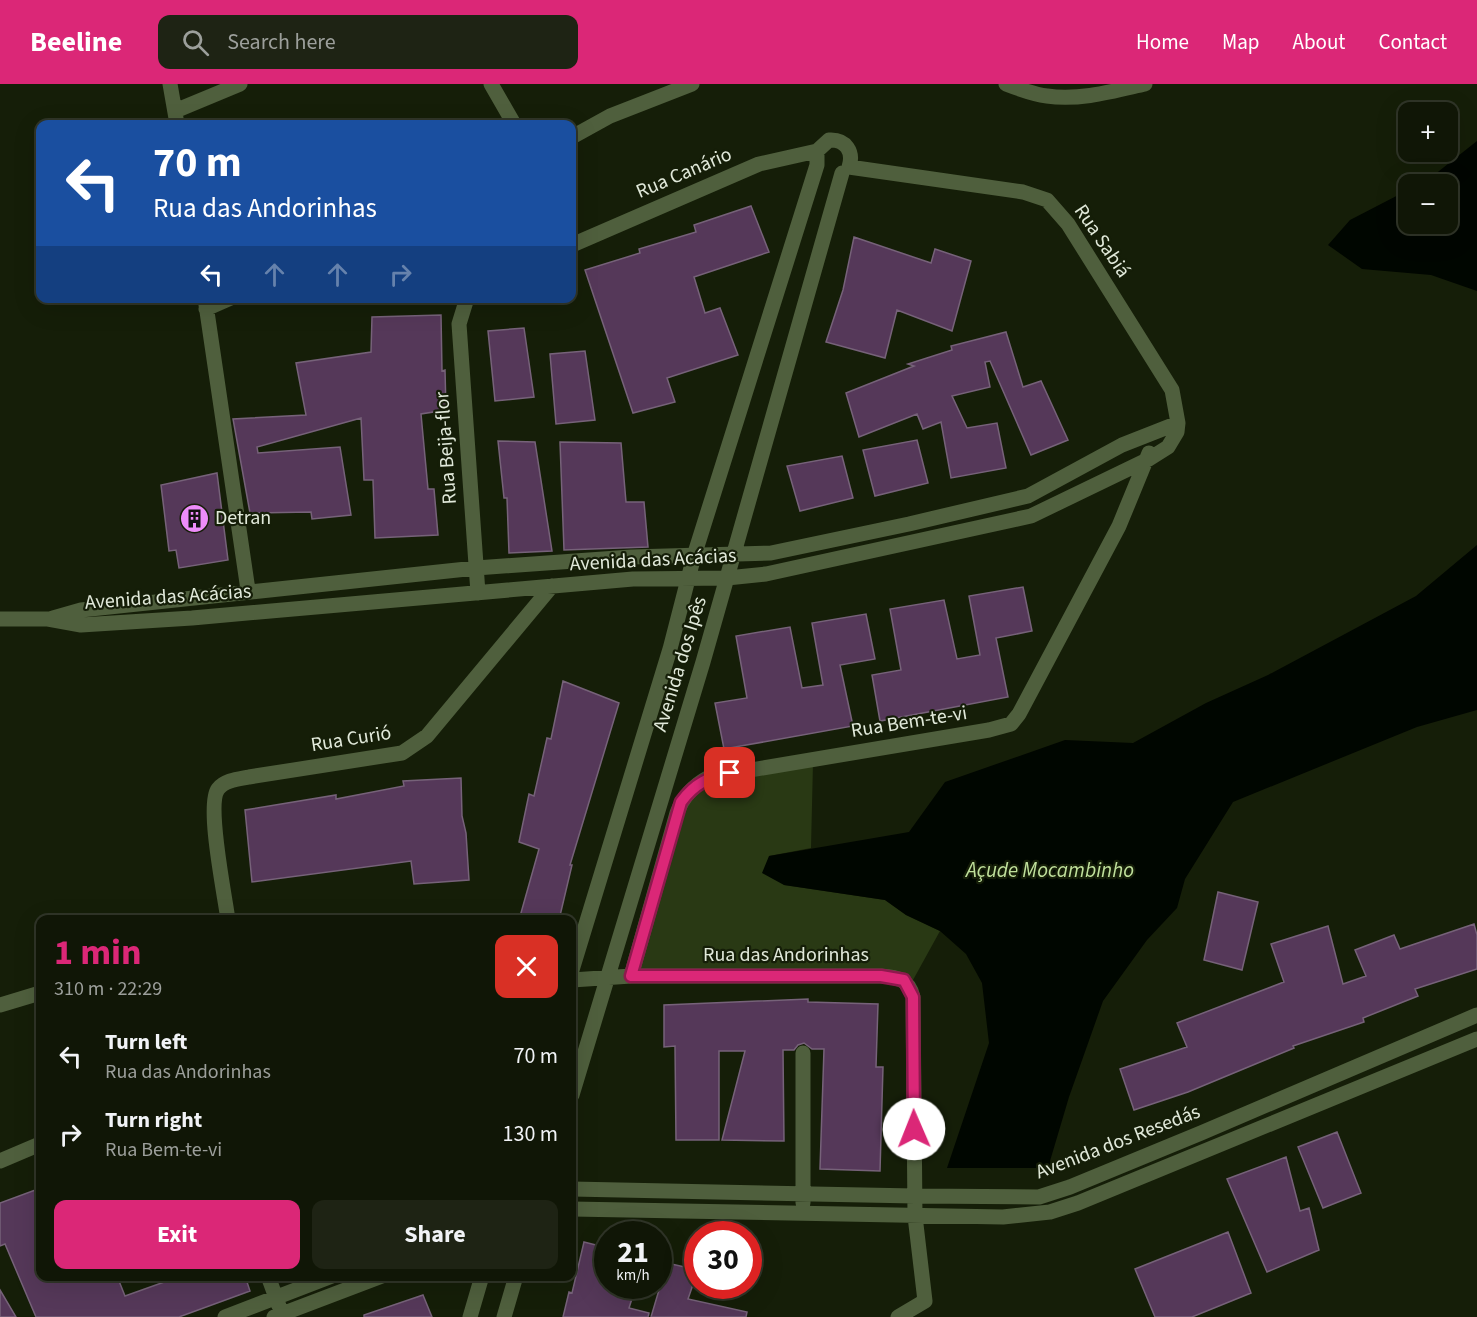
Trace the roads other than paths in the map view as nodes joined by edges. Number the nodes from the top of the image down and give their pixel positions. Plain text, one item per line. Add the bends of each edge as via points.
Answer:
1 (170, 84) edge
2 (240, 84) edge
3 (491, 84) edge
4 (692, 84) edge
5 (1006, 84) edge
6 (1145, 84) edge
7 (176, 118) edge
8 (511, 120) edge
9 (576, 135) edge
10 (817, 158) junction
11 (845, 170) junction
12 (576, 243) edge
13 (465, 303) edge
14 (206, 304) edge
15 (1178, 423) junction
16 (1143, 436) junction
17 (1149, 459) junction
18 (694, 556) junction
19 (734, 556) junction
20 (476, 568) junction
21 (689, 578) junction
22 (727, 578) junction
23 (552, 586) junction
24 (249, 590) junction
25 (478, 593) junction
26 (0, 619) edge
27 (48, 619) junction
28 (227, 915) edge
29 (576, 957) edge
30 (631, 976) junction
31 (606, 979) junction
32 (576, 980) edge
33 (36, 994) edge
34 (0, 1005) edge
35 (1477, 1015) edge
36 (1477, 1039) edge
37 (803, 1053) dead end
38 (576, 1081) edge
39 (36, 1146) edge
40 (0, 1161) edge
41 (576, 1189) edge
42 (802, 1194) junction
43 (915, 1196) junction
44 (576, 1209) edge
45 (803, 1214) junction
46 (915, 1216) junction
47 (270, 1281) edge
48 (319, 1281) edge
49 (369, 1281) edge
50 (481, 1281) edge
51 (515, 1281) edge
52 (276, 1298) junction
53 (278, 1315) edge
54 (225, 1317) edge
55 (470, 1317) edge
56 (504, 1317) edge
57 (898, 1317) edge

1 - 7 street
2 - 7 street
3 - 8 street
4 - 9 street via 609,116
5 - 6 street via 1031,93 1062,97
10 - 11 street, Rua Sabiá via 825,174 837,176
10 - 11 street, Avenida dos Ipês via 829,140 840,141 851,154
10 - 12 street, Rua Canário via 759,164
10 - 18 street, Avenida dos Ipês
11 - 15 street, Rua Sabiá via 1023,192 1047,200 1082,244 1172,390
11 - 19 street, Avenida dos Ipês
13 - 20 street, Rua Beija-flor via 459,324
14 - 24 street
15 - 16 street, Avenida das Acácias
15 - 17 street, Avenida das Acácias via 1168,447
16 - 17 street, Rua Bem-te-vi
16 - 19 street, Avenida das Acácias via 1028,496 771,553
17 - 22 street, Avenida das Acácias via 1031,516 766,574
17 - 30 street, Rua Bem-te-vi via 1119,526 1011,724 710,777 700,782 685,796 677,813
18 - 19 street, Avenida das Acácias
18 - 20 street, Avenida das Acácias
18 - 21 street, Avenida dos Ipês
19 - 22 street, Avenida dos Ipês
20 - 24 street, Avenida das Acácias
20 - 25 street, Rua Beija-flor
21 - 22 street, Avenida das Acácias
21 - 23 street, Avenida das Acácias
21 - 29 street, Avenida dos Ipês
22 - 31 street, Avenida dos Ipês
23 - 25 street, Avenida das Acácias
23 - 28 street, Rua Curió via 427,736 413,747 387,756 249,777 227,782 218,789 214,822
24 - 27 street, Avenida das Acácias via 81,610
25 - 27 street, Avenida das Acácias via 81,625
26 - 27 street
30 - 31 street
30 - 43 street, Rua das Andorinhas via 881,976 904,980 913,997
31 - 32 street
31 - 38 street, Avenida dos Ipês
33 - 34 street
35 - 43 street, Avenida dos Resedás via 1050,1194
36 - 46 street, Avenida dos Resedás via 1078,1203 1028,1215
37 - 42 street
39 - 40 street
41 - 42 street, Avenida dos Resedás
42 - 43 street, Avenida dos Resedás
42 - 45 street
43 - 46 street, Rua das Andorinhas
44 - 45 street, Avenida dos Resedás
45 - 46 street, Avenida dos Resedás
46 - 57 street, Rua das Andorinhas via 925,1301
47 - 52 street
48 - 52 street
49 - 53 street
50 - 55 street
51 - 56 street
52 - 53 street
52 - 54 street

